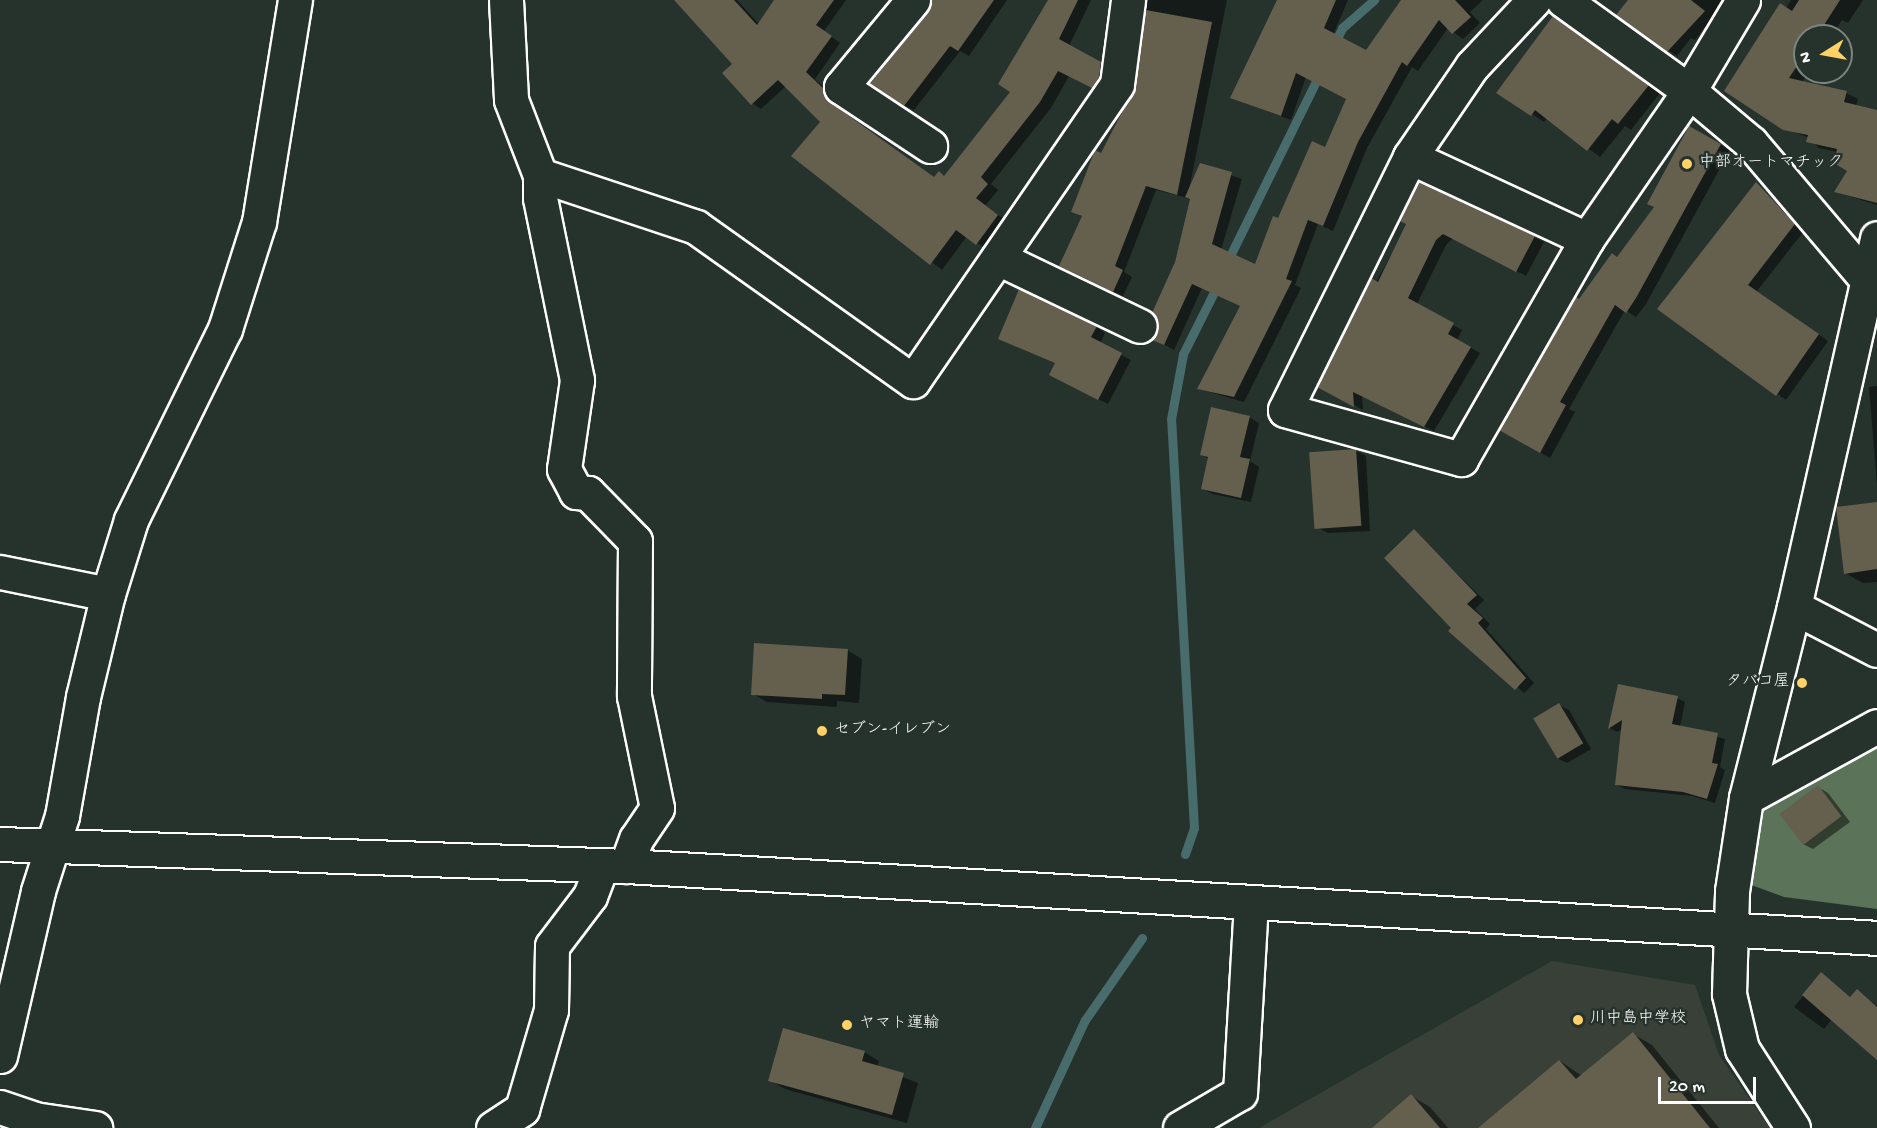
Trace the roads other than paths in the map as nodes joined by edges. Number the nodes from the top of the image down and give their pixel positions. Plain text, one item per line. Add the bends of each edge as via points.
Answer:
1 (295, 0) edge
2 (506, 0) edge
3 (913, 0) edge
4 (1128, 0) edge
5 (1534, 0) edge
6 (1563, 0) edge
7 (1743, 0) edge
8 (1689, 91) junction
9 (930, 146) dead end
10 (1410, 157) junction
11 (540, 175) junction
12 (1877, 238) edge
13 (1587, 239) junction
14 (998, 258) junction
15 (1868, 281) junction
16 (1140, 326) dead end
17 (0, 572) edge
18 (108, 594) junction
19 (1794, 607) junction
20 (1877, 650) edge
21 (1877, 726) edge
22 (1746, 798) junction
23 (0, 844) edge
24 (54, 846) junction
25 (614, 866) junction
26 (1251, 902) junction
27 (1730, 928) junction
28 (1877, 938) edge
29 (0, 1056) edge
30 (0, 1107) edge
31 (95, 1128) edge
32 (493, 1128) edge
33 (1180, 1128) edge
34 (1793, 1128) edge

1 - 18 street via 259,222 225,329 131,520
2 - 11 street via 511,100
3 - 9 street via 841,87
4 - 14 street via 1117,84
5 - 10 street via 1473,66
6 - 8 street
7 - 8 street
8 - 13 street
8 - 15 street via 1751,143
10 - 13 street
10 - 13 street via 1285,410 1461,459
11 - 14 street via 696,227 913,381
11 - 25 street via 540,198 577,380 564,470 576,492 588,493 635,541 634,696 657,808
12 - 15 street
14 - 16 street
15 - 19 street
17 - 18 street
18 - 24 street
19 - 20 street
19 - 22 street
21 - 22 street
22 - 27 street
23 - 24 street
24 - 25 street
24 - 29 street via 38,891
25 - 26 street
25 - 32 street via 552,946 550,1010 522,1109
26 - 27 street
26 - 33 street via 1240,1093
27 - 28 street
27 - 34 street via 1729,994 1742,1048
30 - 31 street via 34,1119

